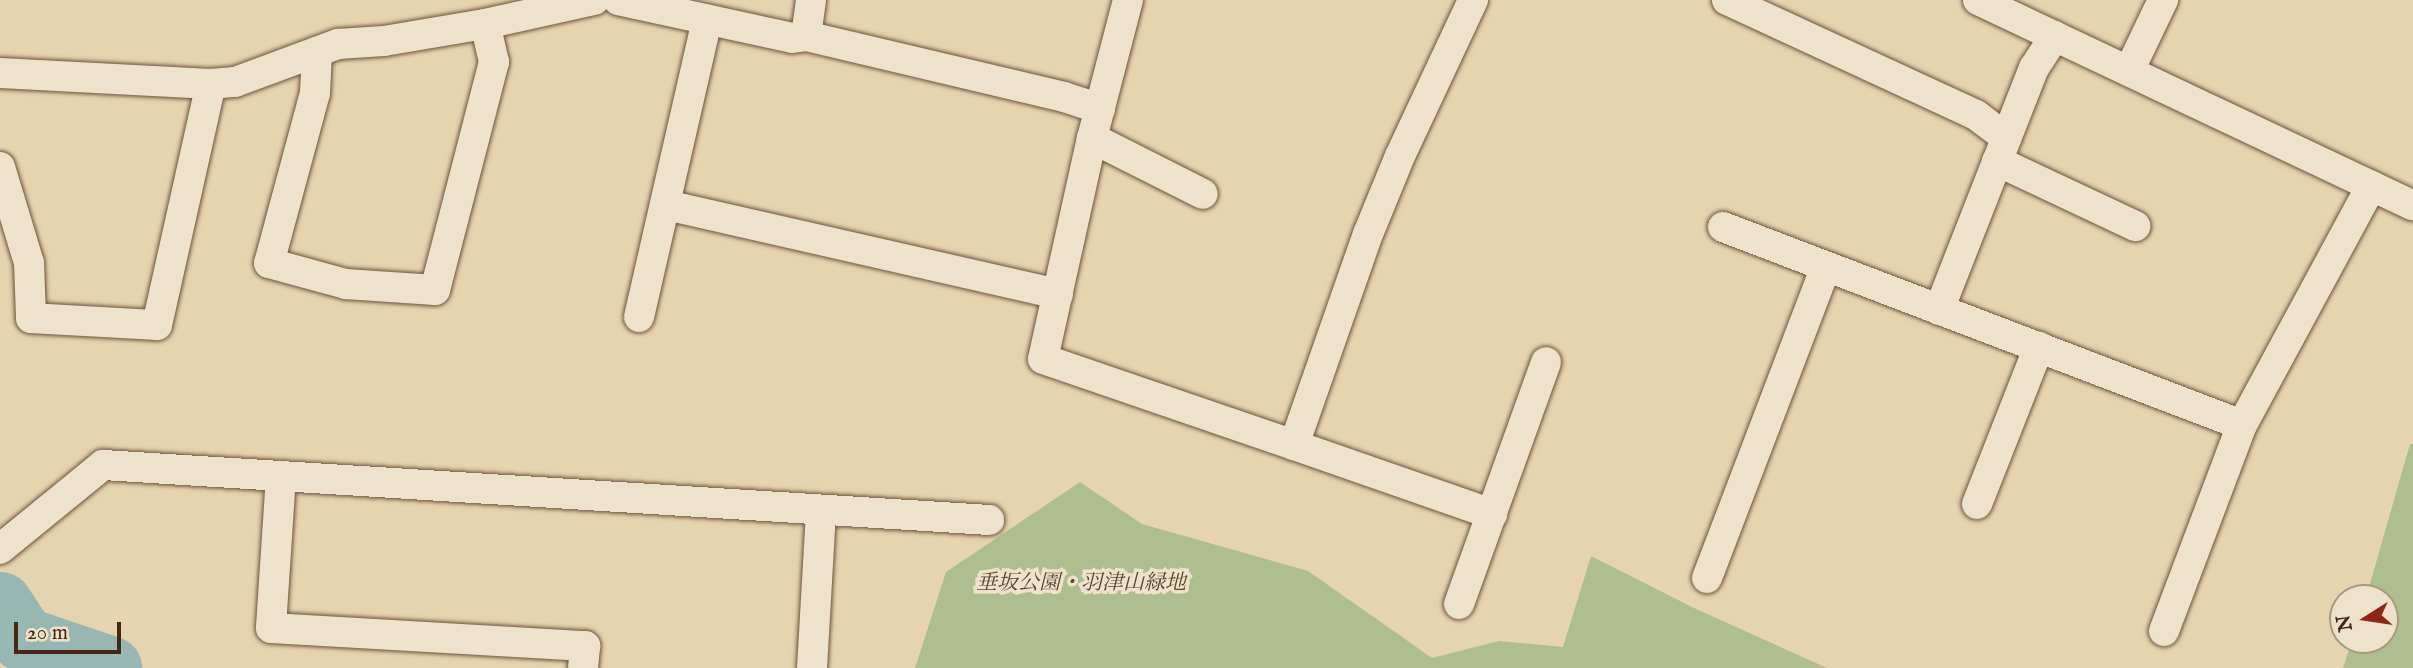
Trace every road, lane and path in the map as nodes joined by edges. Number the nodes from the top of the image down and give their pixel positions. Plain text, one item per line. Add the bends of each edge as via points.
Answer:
1 (594, 0) edge
2 (618, 0) edge
3 (811, 0) edge
4 (1128, 0) edge
5 (1473, 0) edge
6 (1727, 0) edge
7 (1978, 0) edge
8 (2164, 0) edge
9 (707, 20) junction
10 (485, 24) junction
11 (806, 36) junction
12 (2055, 36) junction
13 (317, 52) junction
14 (2129, 71) junction
15 (0, 73) edge
16 (211, 84) junction
17 (1100, 109) junction
18 (1091, 138) junction
19 (2001, 149) junction
20 (0, 167) edge
21 (2371, 186) junction
22 (1203, 194) dead end
23 (666, 205) junction
24 (2413, 205) edge
25 (2135, 226) dead end
26 (1723, 228) dead end
27 (1826, 267) junction
28 (1058, 295) junction
29 (1939, 310) junction
30 (639, 317) dead end
31 (2039, 347) junction
32 (1546, 362) dead end
33 (2242, 425) junction
34 (1294, 445) junction
35 (281, 476) junction
36 (1977, 504) dead end
37 (821, 510) junction
38 (1492, 514) junction
39 (989, 520) dead end
40 (0, 549) edge
41 (1707, 578) dead end
42 (1459, 604) dead end
43 (2164, 631) dead end
44 (583, 668) edge
45 (812, 668) edge

1 - 10 street
2 - 9 street
3 - 11 street
4 - 17 street
5 - 34 street via 1373,223
6 - 19 street via 1976,116
7 - 12 street
8 - 14 street
9 - 11 street via 792,38
9 - 23 street
10 - 13 street via 338,44
10 - 13 street via 494,62 435,290 346,284 269,263 314,93
11 - 17 street
12 - 14 street
12 - 19 street via 2034,68
13 - 16 street via 235,82
14 - 21 street
15 - 16 street
16 - 20 street via 157,325 31,318 29,262
17 - 18 street
18 - 22 street
18 - 28 street
19 - 25 street
19 - 29 street
21 - 24 street
21 - 33 street
23 - 28 street
23 - 30 street
26 - 27 street
27 - 29 street
27 - 41 street
28 - 34 street via 1043,359
29 - 31 street
31 - 33 street
31 - 36 street
32 - 38 street
33 - 43 street
34 - 38 street
35 - 37 street
35 - 40 street via 103,466
35 - 44 street via 271,628 585,646
37 - 39 street
37 - 45 street
38 - 42 street

